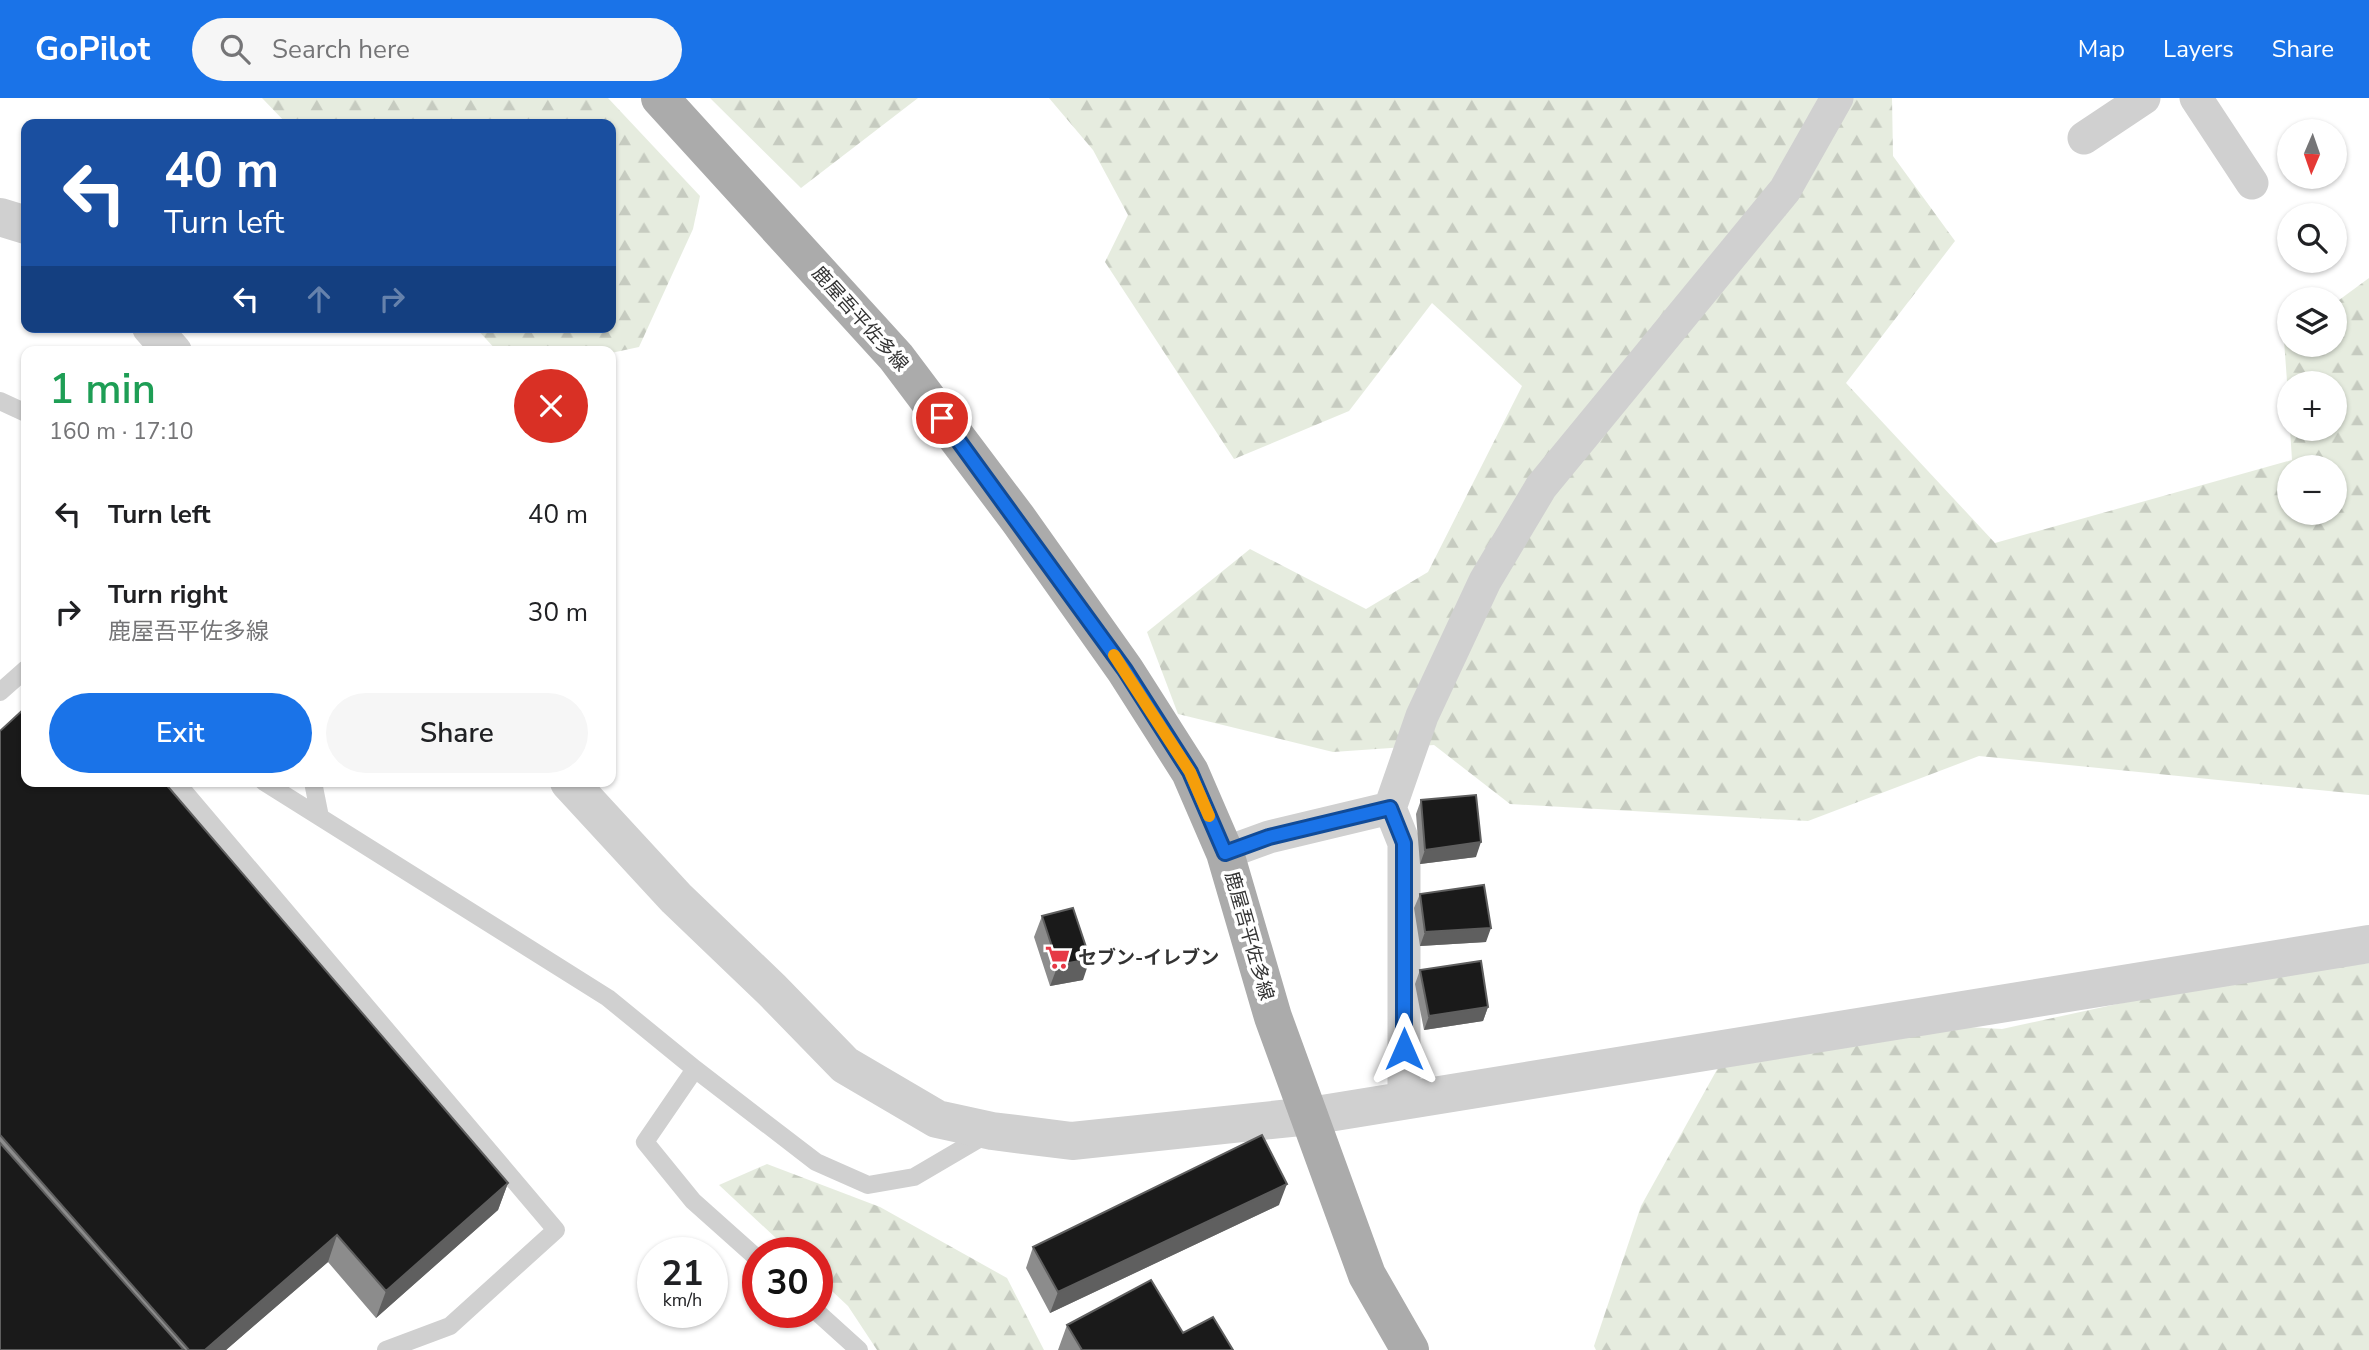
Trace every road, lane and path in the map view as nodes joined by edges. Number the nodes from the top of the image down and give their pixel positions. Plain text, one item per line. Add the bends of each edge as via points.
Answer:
1 (660, 98) edge
2 (1838, 98) edge
3 (2144, 98) edge
4 (2196, 98) edge
5 (2084, 138) dead end
6 (2252, 183) dead end
7 (0, 217) edge
8 (21, 223) edge
9 (156, 333) edge
10 (167, 346) edge
11 (0, 401) edge
12 (21, 411) edge
13 (21, 673) edge
14 (0, 692) edge
15 (180, 787) edge
16 (272, 787) edge
17 (314, 787) edge
18 (574, 787) edge
19 (1390, 808) junction
20 (320, 817) junction
21 (1225, 853) junction
22 (2369, 944) edge
23 (695, 1069) junction
24 (1404, 1100) junction
25 (1310, 1116) junction
26 (992, 1131) junction
27 (742, 1244) edge
28 (833, 1326) edge
29 (386, 1350) edge
30 (859, 1350) edge
31 (1410, 1350) edge

1 - 21 main road, 鹿屋吾平佐多線 via 896,357 969,454 1125,670 1190,772
2 - 19 street via 1785,190 1541,487 1473,606 1422,716
3 - 5 street
4 - 6 street
7 - 8 street
9 - 10 street
11 - 12 lane
13 - 14 lane
15 - 29 lane via 556,1230 450,1326
16 - 20 lane
17 - 20 lane
18 - 26 street via 676,898 845,1065 937,1119
19 - 21 street via 1269,837
19 - 24 street via 1404,843
20 - 23 lane via 608,998
21 - 25 main road, 鹿屋吾平佐多線 via 1273,1017
22 - 24 street
23 - 26 lane via 816,1162 868,1185 914,1177
23 - 27 lane via 645,1142 693,1200
24 - 25 street
25 - 26 street via 1072,1142
25 - 31 main road, 鹿屋吾平佐多線 via 1367,1275
28 - 30 lane

